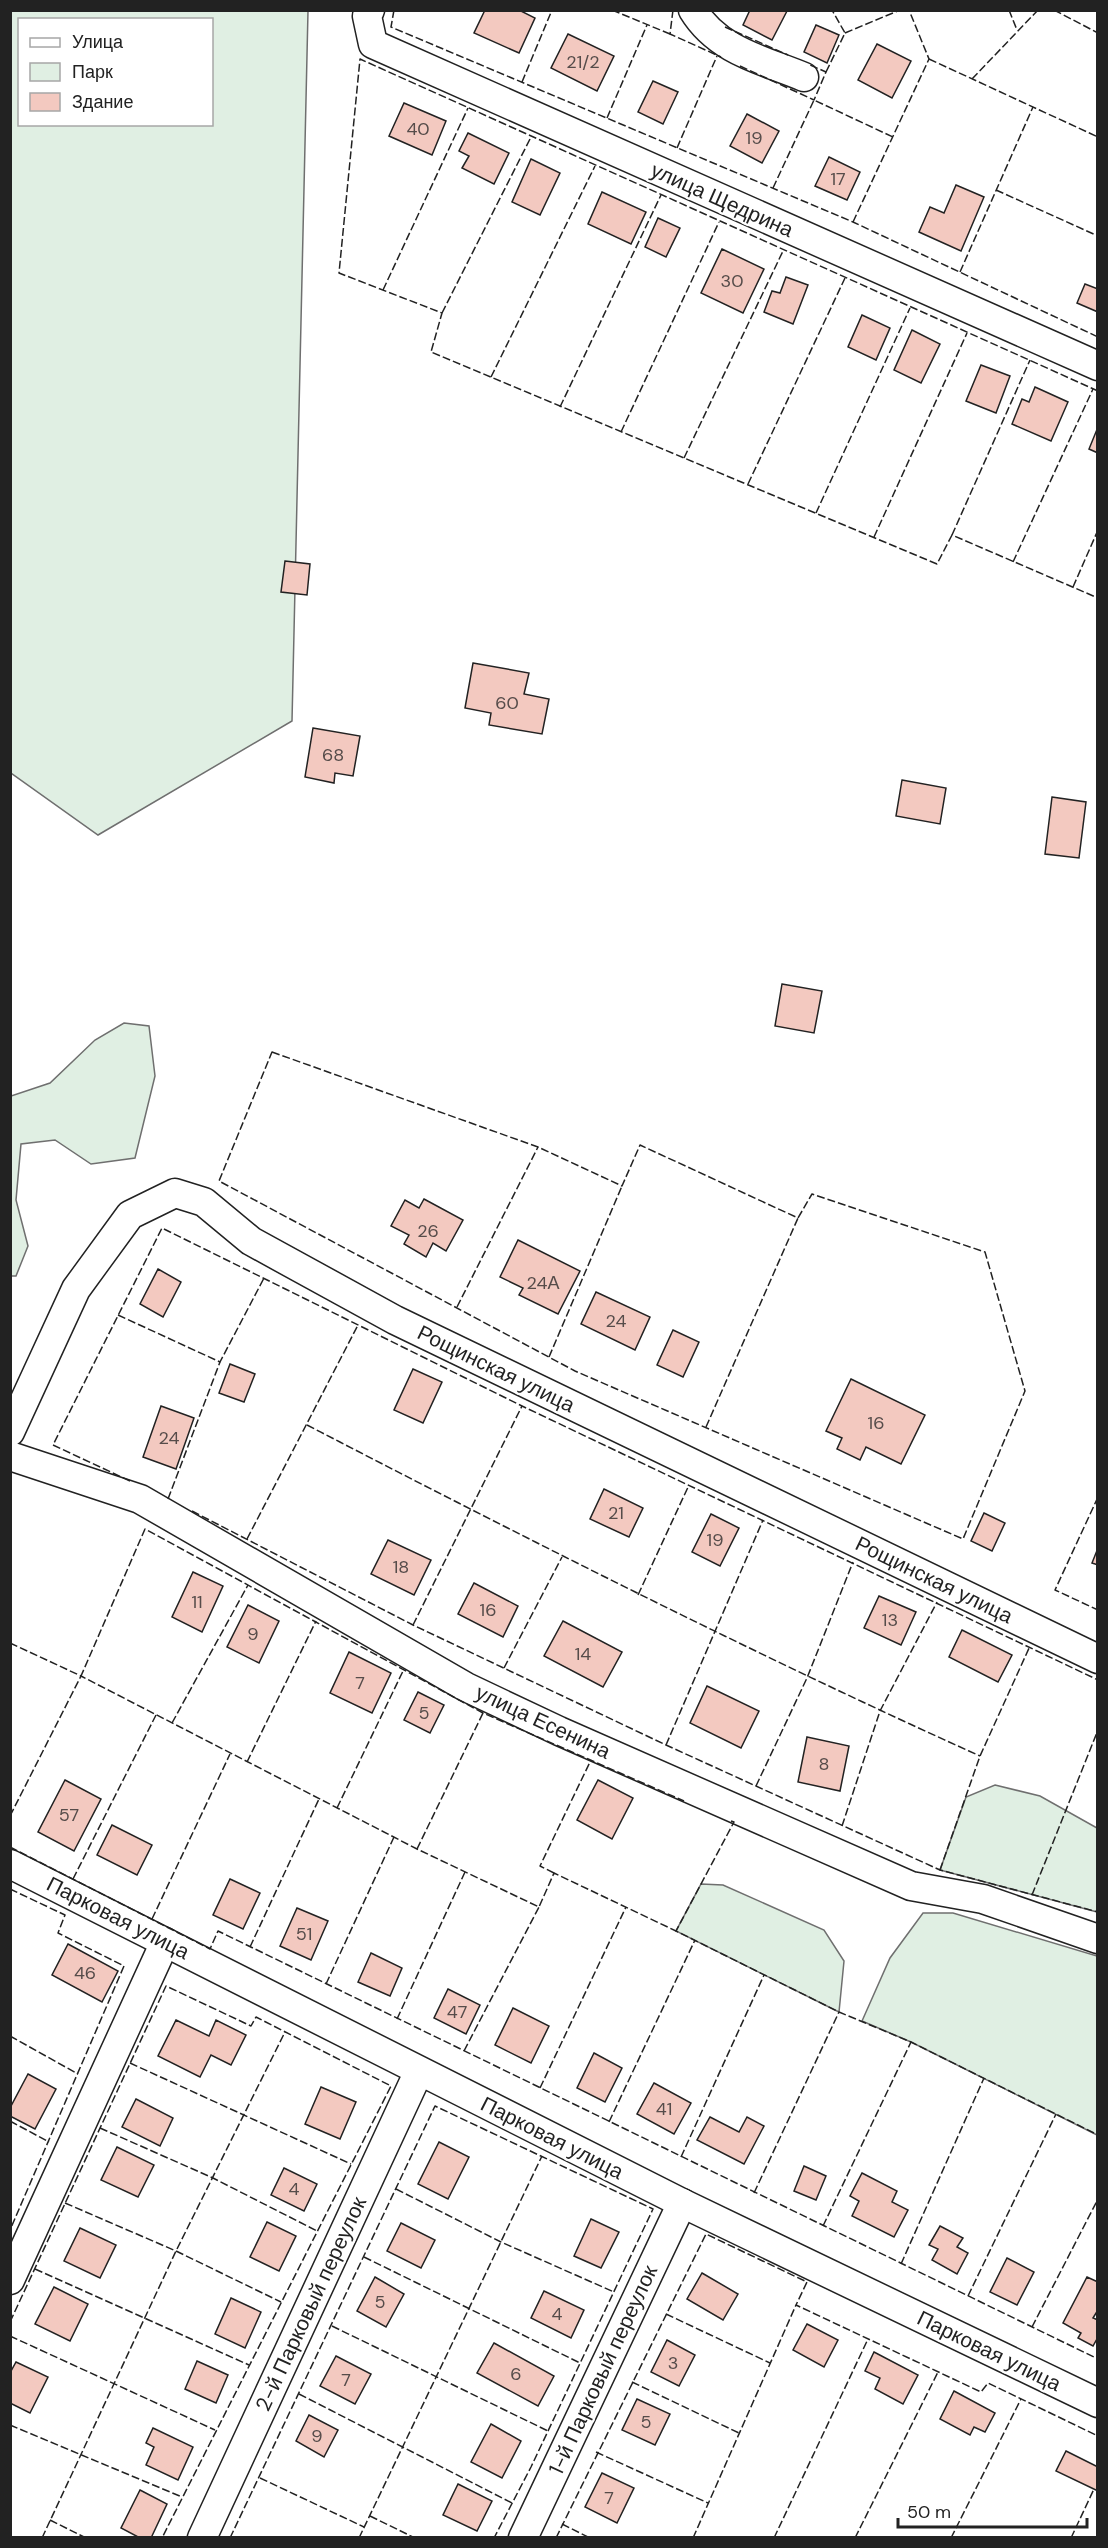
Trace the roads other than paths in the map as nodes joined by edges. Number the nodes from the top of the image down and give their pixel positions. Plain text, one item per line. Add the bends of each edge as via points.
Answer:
1 (693, 10) edge
2 (369, 13) edge
3 (804, 77) dead end
4 (1098, 366) edge
5 (10, 1432) edge
6 (10, 1456) edge
7 (1098, 1659) edge
8 (10, 1864) edge
9 (1098, 1939) edge
10 (165, 1942) junction
11 (419, 2071) junction
12 (682, 2204) junction
13 (10, 2280) edge
14 (1098, 2403) edge
15 (202, 2538) edge
16 (524, 2538) edge

1 - 3 street via 705,29 729,46
2 - 4 street, улица Щедрина via 372,44
5 - 7 street, Рощинская улица via 76,1289 130,1215 175,1193 204,1202 251,1241 395,1320
6 - 9 street, улица Есенина via 140,1499 465,1687 570,1736 911,1886 983,1899
8 - 10 street, Парковая улица
10 - 11 street, Парковая улица
10 - 13 street
11 - 12 street, Парковая улица
11 - 15 street, 2-й Парковый переулок
12 - 14 street, Парковая улица
12 - 16 street, 1-й Парковый переулок

